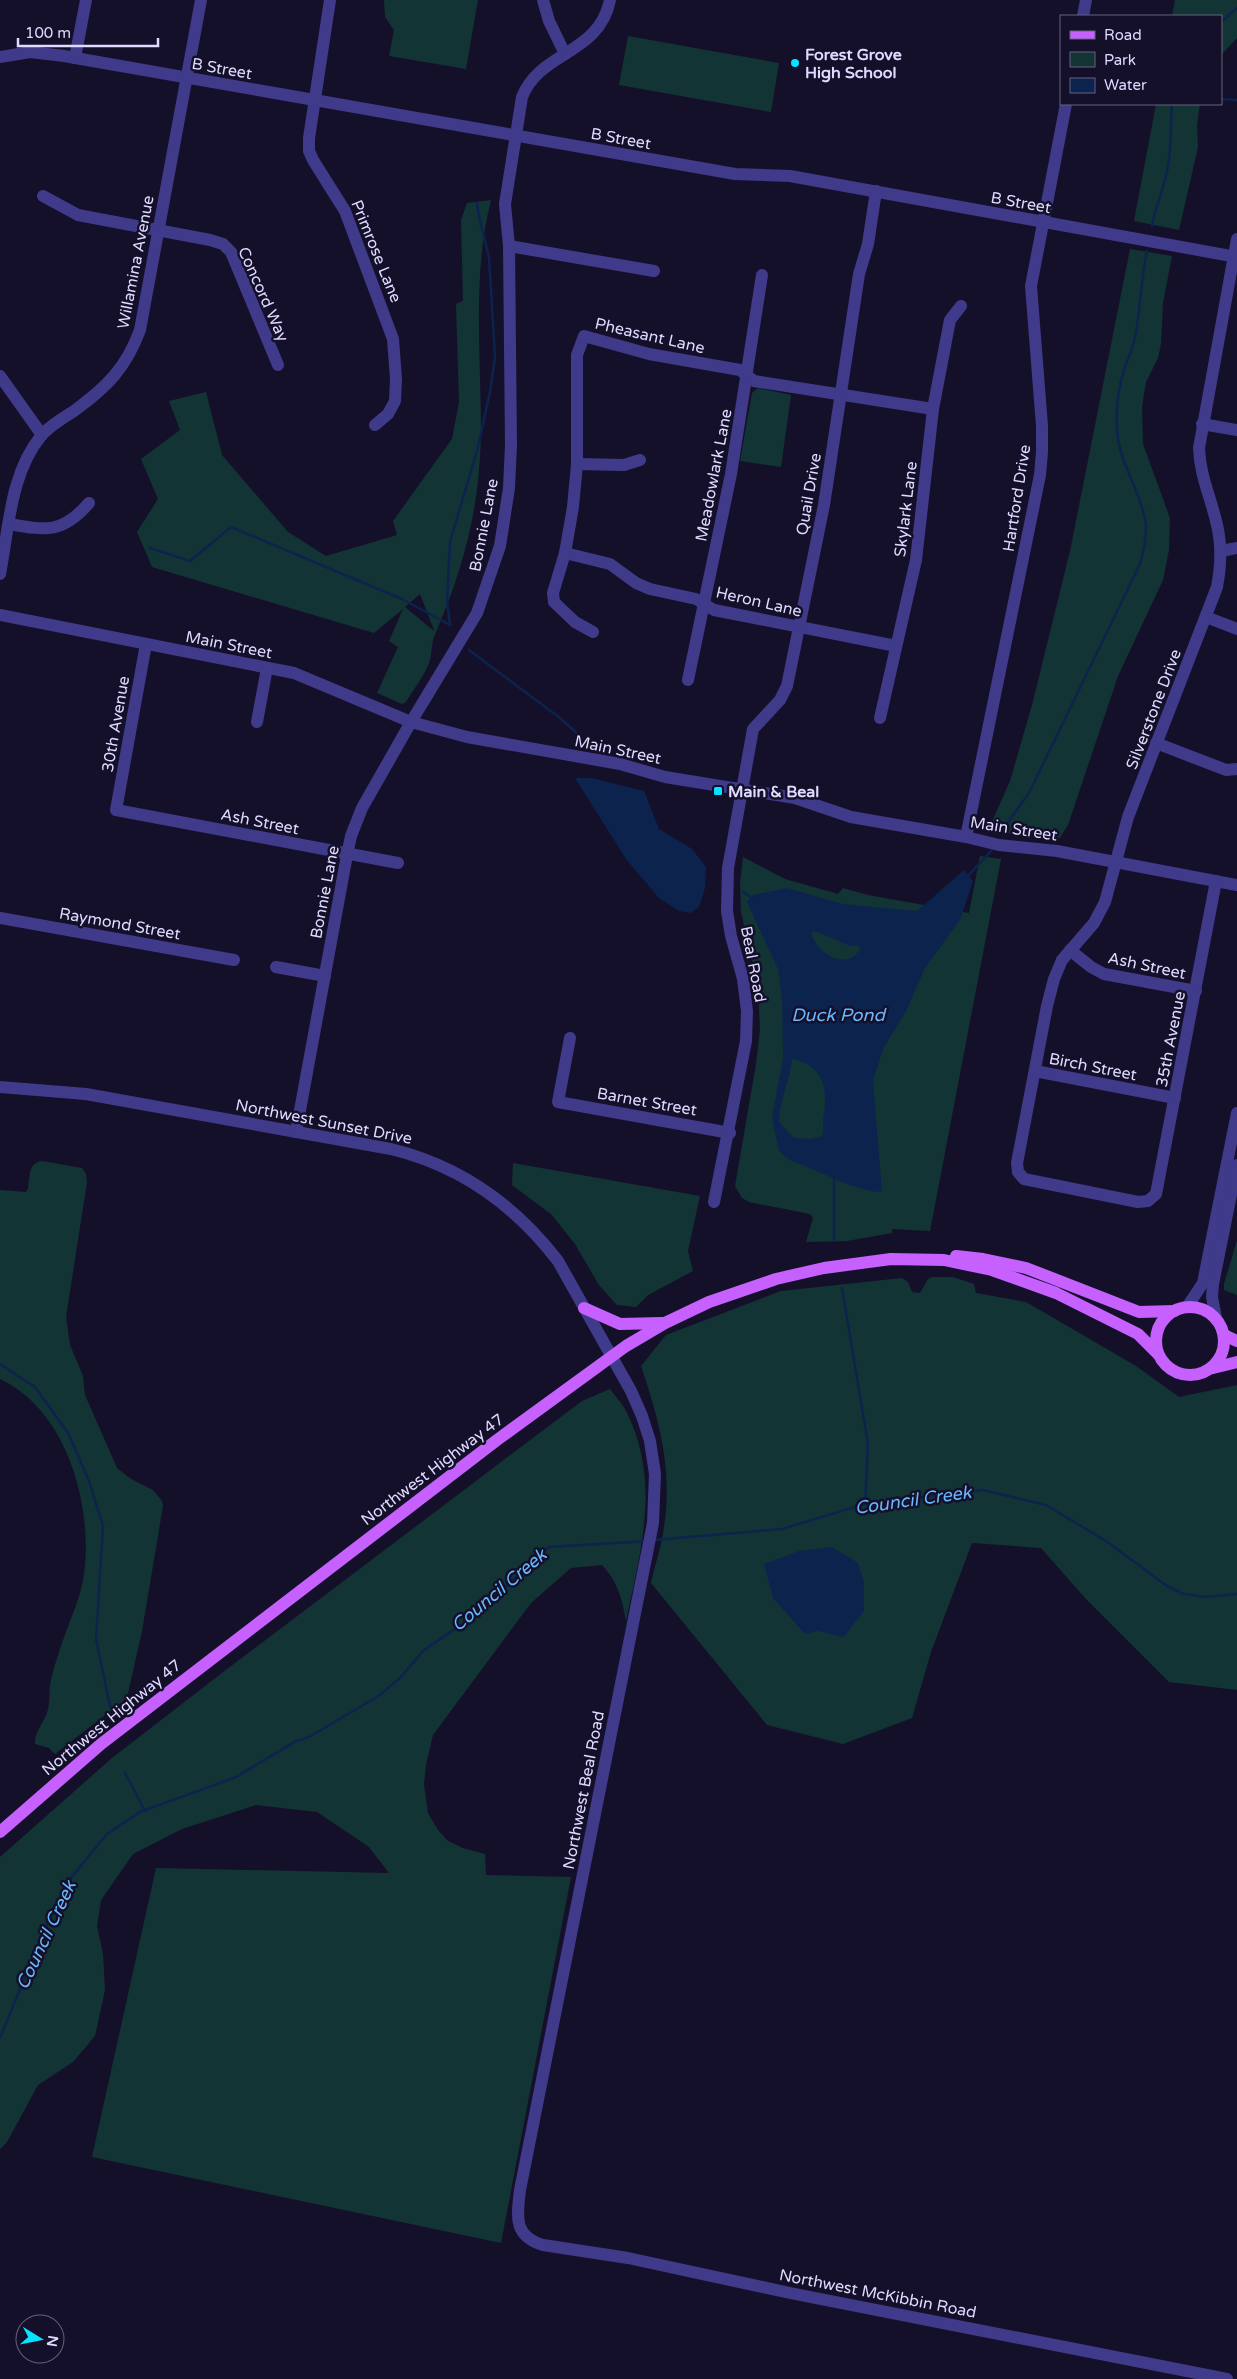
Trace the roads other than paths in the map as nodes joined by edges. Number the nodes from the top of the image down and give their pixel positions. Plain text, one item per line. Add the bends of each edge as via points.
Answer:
1 (86, 0) edge
2 (201, 0) edge
3 (330, 0) edge
4 (543, 0) edge
5 (610, 0) edge
6 (1086, 0) edge
7 (1083, 15) edge
8 (565, 54) junction
9 (0, 57) edge
10 (75, 58) junction
11 (186, 78) junction
12 (315, 101) junction
13 (1066, 105) edge
14 (515, 136) junction
15 (876, 191) junction
16 (43, 196) dead end
17 (1042, 223) junction
18 (158, 231) junction
19 (1237, 239) edge
20 (509, 246) junction
21 (1235, 257) edge
22 (654, 271) dead end
23 (762, 275) dead end
24 (961, 306) dead end
25 (278, 365) dead end
26 (747, 375) junction
27 (0, 376) edge
28 (841, 394) junction
29 (933, 409) junction
30 (1202, 424) junction
31 (375, 425) dead end
32 (1237, 430) edge
33 (42, 435) junction
34 (640, 460) dead end
35 (577, 464) junction
36 (89, 502) dead end
37 (10, 524) junction
38 (1237, 548) edge
39 (1221, 551) junction
40 (565, 553) junction
41 (0, 574) edge
42 (704, 604) junction
43 (0, 615) edge
44 (1206, 617) junction
45 (798, 627) junction
46 (1237, 629) edge
47 (593, 632) dead end
48 (146, 644) junction
49 (896, 646) junction
50 (268, 668) junction
51 (688, 680) dead end
52 (880, 718) dead end
53 (257, 722) dead end
54 (410, 722) junction
55 (1156, 743) junction
56 (1237, 769) edge
57 (741, 790) junction
58 (116, 810) joint
59 (966, 837) junction
60 (347, 855) junction
61 (398, 863) dead end
62 (1116, 863) junction
63 (1216, 882) junction
64 (1237, 885) edge
65 (0, 918) edge
66 (1070, 950) junction
67 (234, 960) dead end
68 (276, 967) dead end
69 (324, 976) junction
70 (1196, 991) junction
71 (570, 1038) dead end
72 (1035, 1071) junction
73 (0, 1087) edge
74 (1175, 1098) junction
75 (1237, 1113) edge
76 (296, 1132) junction
77 (730, 1133) junction
78 (1237, 1165) edge
79 (1151, 1199) joint
80 (714, 1202) dead end
81 (944, 1260) junction
82 (584, 1308) junction
83 (1181, 1309) junction
84 (1216, 1318) junction
85 (665, 1323) junction
86 (1224, 1334) junction
87 (1237, 1341) edge
88 (1158, 1354) junction
89 (611, 1356) junction
90 (1237, 1362) edge
91 (1213, 1368) junction
92 (0, 1832) edge
93 (525, 2235) joint
94 (1227, 2379) edge

1 - 10 street
2 - 11 street, Willamina Avenue
3 - 12 street, Primrose Lane
4 - 8 street via 548,21
5 - 8 street, Bonnie Lane via 598,28
6 - 7 street
8 - 14 street, Bonnie Lane via 538,73 526,88
9 - 10 street, B Street via 38,52
10 - 11 street, B Street
11 - 12 street, B Street
11 - 18 street, Willamina Avenue
12 - 14 street, B Street
12 - 31 street, Primrose Lane via 309,151 345,211 393,339 395,401 388,414
13 - 17 street, Hartford Drive
14 - 15 street, B Street via 735,174 790,176
14 - 20 street, Bonnie Lane via 505,204
15 - 17 street, B Street
15 - 28 street, Quail Drive via 868,244 859,274
16 - 18 street, Concord Way via 78,215
17 - 21 street, B Street
17 - 59 street, Hartford Drive via 1031,286 1042,460
18 - 25 street, Concord Way via 223,244 230,252
18 - 33 street, Willamina Avenue via 140,330 133,350 101,391
19 - 21 street, Silverstone Drive
20 - 22 street
20 - 54 street, Bonnie Lane via 511,465 500,546 477,613
21 - 30 street, Silverstone Drive
23 - 26 street, Meadowlark Lane
24 - 29 street, Skylark Lane via 950,320
26 - 28 street, Pheasant Lane via 754,381
26 - 35 street, Pheasant Lane via 740,370 649,354 584,336 577,355
26 - 42 street, Meadowlark Lane via 731,474
27 - 33 street
28 - 29 street, Pheasant Lane
28 - 45 street, Quail Drive via 824,505
29 - 49 street, Skylark Lane via 916,560
30 - 32 street
30 - 39 street, Silverstone Drive via 1200,470 1218,526
33 - 37 street, Willamina Avenue via 21,470
34 - 35 street via 624,465
35 - 40 street, Pheasant Lane
36 - 37 street via 76,518 57,528
37 - 41 street, Willamina Avenue
38 - 39 street
39 - 44 street, Silverstone Drive via 1216,587
40 - 42 street, Heron Lane via 610,564 650,589 696,599
40 - 47 street, Pheasant Lane via 553,593 554,602 575,622
42 - 45 street, Heron Lane via 714,610
42 - 51 street, Meadowlark Lane
43 - 48 street, Main Street
44 - 46 street
44 - 55 street, Silverstone Drive
45 - 49 street, Heron Lane
45 - 57 street, Quail Drive via 785,692 753,729
48 - 50 street, Main Street
48 - 58 street, 30th Avenue
49 - 52 street, Skylark Lane
50 - 53 street
50 - 54 street, Main Street via 309,678
54 - 57 street, Main Street via 467,737 620,764
54 - 60 street, Bonnie Lane via 362,808
55 - 56 street via 1226,770
55 - 62 street, Silverstone Drive via 1128,817
57 - 59 street, Main Street via 795,798 851,817
57 - 77 street, Beal Road via 728,868 727,910 747,1011 746,1041
58 - 60 street, Ash Street
59 - 62 street, Main Street via 999,846 1057,851
60 - 61 street, Ash Street
60 - 69 street, Bonnie Lane
62 - 63 street, Main Street
62 - 66 street, Silverstone Drive via 1100,913
63 - 64 street, Main Street
63 - 70 street, 35th Avenue
65 - 67 street, Raymond Street
66 - 70 street, Ash Street via 1101,973
66 - 72 street, Silverstone Drive via 1058,968 1050,990
68 - 69 street
69 - 76 street, Bonnie Lane
70 - 74 street, 35th Avenue
71 - 77 street, Barnet Street via 558,1102
72 - 74 street, Birch Street
72 - 79 street, Silverstone Drive via 1017,1163 1020,1174 1029,1181 1138,1202
73 - 76 street, Northwest Sunset Drive via 86,1094
74 - 79 street, 35th Avenue via 1158,1190
75 - 83 street via 1203,1283
76 - 82 street, Northwest Sunset Drive via 404,1152 442,1165 475,1182 518,1215 544,1244 558,1261
77 - 80 street, Beal Road
78 - 84 street via 1213,1284
81 - 83 main road, Northwest Highway 47 via 954,1256 1026,1268 1139,1312
81 - 85 main road, Northwest Highway 47 via 920,1258 866,1262 797,1274 728,1294
81 - 88 main road, Northwest Highway 47 via 992,1270 1056,1293 1138,1334
82 - 85 main road via 620,1324
82 - 89 street, Northwest Sunset Drive
83 - 84 main road via 1203,1310
83 - 88 main road via 1164,1320 1157,1334
84 - 86 main road
85 - 89 main road, Northwest Highway 47
86 - 87 main road
86 - 91 main road via 1223,1353
88 - 91 main road via 1168,1367 1182,1375 1198,1374
89 - 92 main road, Northwest Highway 47 via 183,1680 70,1770
89 - 93 street, Northwest Beal Road via 637,1404 650,1441 655,1474 653,1523 520,2190 518,2226
90 - 91 main road
93 - 94 street, Northwest McKibbin Road via 543,2245 628,2258

